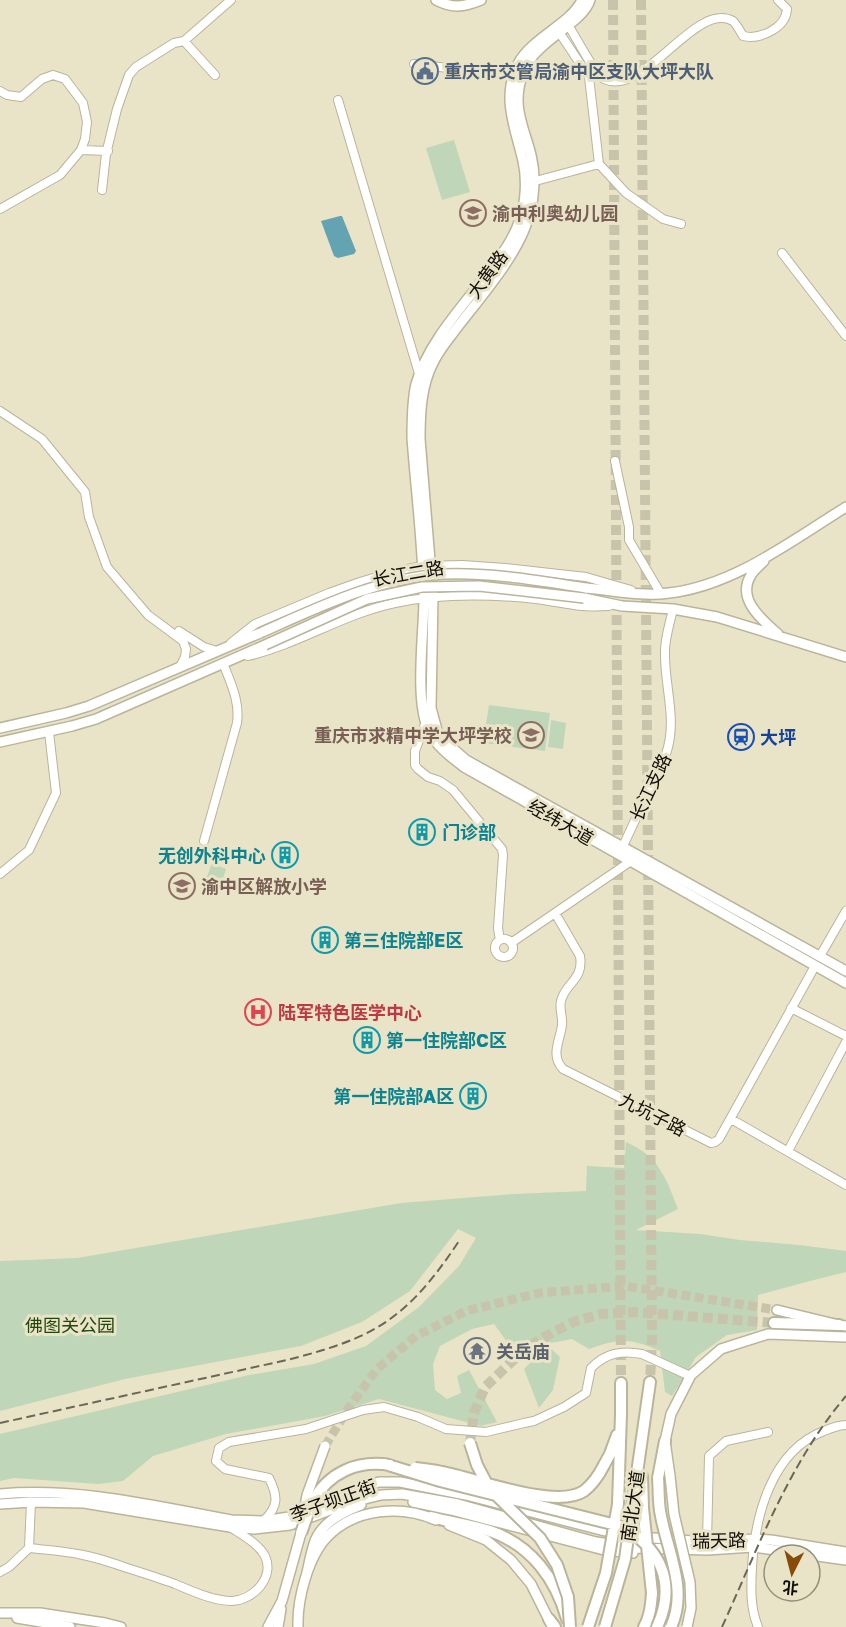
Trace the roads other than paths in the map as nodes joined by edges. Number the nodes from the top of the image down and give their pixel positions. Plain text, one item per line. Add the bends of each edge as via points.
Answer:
1 (231, 0) edge
2 (436, 0) edge
3 (481, 0) edge
4 (582, 0) edge
5 (590, 0) edge
6 (778, 0) edge
7 (568, 25) junction
8 (559, 32) junction
9 (184, 41) junction
10 (414, 64) dead end
11 (215, 75) dead end
12 (518, 76) junction
13 (0, 91) edge
14 (338, 99) dead end
15 (81, 150) junction
16 (108, 150) junction
17 (599, 164) junction
18 (529, 183) junction
19 (102, 190) dead end
20 (0, 209) edge
21 (681, 224) dead end
22 (782, 253) dead end
23 (846, 336) edge
24 (423, 378) junction
25 (0, 411) edge
26 (615, 461) dead end
27 (846, 502) edge
28 (846, 507) edge
29 (826, 519) junction
30 (767, 557) junction
31 (426, 566) junction
32 (393, 572) junction
33 (642, 593) junction
34 (661, 594) junction
35 (428, 597) junction
36 (138, 603) junction
37 (394, 603) junction
38 (622, 606) junction
39 (673, 609) junction
40 (780, 636) junction
41 (221, 650) junction
42 (846, 657) edge
43 (227, 661) junction
44 (177, 669) junction
45 (431, 708) junction
46 (426, 723) junction
47 (0, 728) edge
48 (49, 732) junction
49 (0, 742) edge
50 (204, 842) dead end
51 (623, 846) junction
52 (631, 861) junction
53 (0, 874) edge
54 (846, 911) edge
55 (555, 913) junction
56 (500, 940) junction
57 (511, 943) junction
58 (820, 956) junction
59 (815, 966) junction
60 (846, 971) edge
61 (846, 983) edge
62 (791, 1008) junction
63 (846, 1036) edge
64 (846, 1042) edge
65 (731, 1119) junction
66 (788, 1151) junction
67 (846, 1185) edge
68 (777, 1310) tunnel mouth
69 (774, 1323) tunnel mouth
70 (843, 1325) edge
71 (846, 1337) edge
72 (690, 1376) junction
73 (650, 1382) tunnel mouth
74 (621, 1383) tunnel mouth
75 (621, 1414) junction
76 (846, 1425) edge
77 (768, 1432) dead end
78 (665, 1441) junction
79 (470, 1443) tunnel mouth
80 (325, 1446) tunnel mouth
81 (384, 1464) junction
82 (0, 1494) edge
83 (31, 1502) junction
84 (0, 1504) edge
85 (638, 1508) junction
86 (431, 1517) junction
87 (263, 1521) junction
88 (230, 1527) junction
89 (301, 1533) junction
90 (707, 1542) junction
91 (754, 1543) junction
92 (663, 1544) junction
93 (29, 1548) junction
94 (846, 1552) edge
95 (846, 1560) edge
96 (0, 1572) edge
97 (307, 1573) junction
98 (301, 1598) junction
99 (282, 1601) junction
100 (0, 1614) edge
101 (552, 1624) edge
102 (70, 1627) edge
103 (121, 1627) edge
104 (268, 1627) edge
105 (278, 1627) edge
106 (291, 1627) edge
107 (298, 1627) edge
108 (570, 1627) edge
109 (588, 1627) edge
110 (605, 1627) edge
111 (644, 1627) edge
112 (657, 1627) edge
113 (671, 1627) edge
114 (687, 1627) edge
115 (758, 1627) edge

1 - 9 street
2 - 3 main road via 461,7
4 - 12 main road, 大黄路 via 574,12 531,47 519,62
5 - 7 main road, 大黄路 via 589,6
6 - 7 street via 787,9 787,16 781,25 760,37 743,36 733,21 722,14 710,14 679,34 656,58 619,81 604,79 596,71
7 - 8 main road, 大黄路
8 - 12 main road, 大黄路 via 536,52
8 - 17 street via 589,77
9 - 11 street
9 - 16 street via 174,43 129,75
10 - 12 street
12 - 18 main road, 大黄路 via 520,124 530,156
13 - 15 street via 21,97 42,79 53,75 65,79 83,103 87,122
14 - 24 street
15 - 16 street
15 - 20 street via 60,175
16 - 19 street
17 - 18 street
17 - 21 street via 626,193 663,219
18 - 24 main road, 大黄路 via 530,210 521,238
22 - 23 street
24 - 31 main road, 大黄路 via 416,384 412,438
25 - 36 street via 42,439 85,492 89,517 107,567
26 - 34 street via 629,540
27 - 29 main road, 长江二路
28 - 29 main road, 长江二路
29 - 30 main road, 长江二路
30 - 34 main road, 长江二路 via 692,589
30 - 40 main road, 长江二路 via 751,575 747,598 759,617
31 - 32 street, 长江二路
31 - 33 street, 长江二路 via 505,567 586,578
31 - 35 main road, 经纬大道
32 - 37 street via 404,579 407,587
32 - 41 street, 长江二路 via 255,624
33 - 34 main road, 长江二路
33 - 41 main road, 长江二路, bridge via 500,576 417,577 368,588
35 - 37 street, 长江二路
35 - 38 street, 长江二路 via 491,596
35 - 45 main road, 经纬大道
35 - 46 main road, 经纬大道 via 422,697
36 - 41 street via 198,644
36 - 44 street via 183,641 185,657
37 - 43 street, 长江二路 via 267,651
38 - 39 main road, 长江二路
38 - 43 main road, 长江二路, bridge via 479,586 422,587 367,599
39 - 40 main road, 长江二路 via 717,617
39 - 51 street, 长江支路 via 665,650 670,742
40 - 42 main road, 长江二路
41 - 44 main road, 长江二路
43 - 48 main road, 长江二路 via 117,711
43 - 50 street via 239,710
44 - 47 main road, 长江二路 via 89,706
45 - 46 street
45 - 51 main road, 经纬大道 via 436,730 466,760
46 - 52 main road, 经纬大道 via 438,744 464,767
46 - 56 street via 415,751 418,770 448,785 502,849
48 - 49 main road, 长江二路
48 - 53 street via 56,793 29,850
51 - 58 main road, 经纬大道
52 - 55 street
52 - 59 main road, 经纬大道
54 - 58 street
55 - 57 street
55 - 65 street, 九坑子路 via 581,964 561,1000 562,1025 555,1053 558,1064 711,1143 720,1139
56 - 57 street
56 - 57 street via 495,950 501,956 511,953
58 - 60 main road, 经纬大道
59 - 61 main road, 经纬大道
59 - 62 street, 九坑子路
62 - 63 street
62 - 65 street, 九坑子路
64 - 66 street
65 - 66 street
66 - 67 street
68 - 70 main road
69 - 70 highway
71 - 72 main road via 768,1334 721,1349
72 - 78 main road via 671,1414
72 - 87 street via 642,1354 608,1354 591,1368 586,1393 534,1421 479,1433 446,1429 384,1407 306,1429 229,1442 219,1448 216,1461 225,1470 269,1478 275,1489 276,1504
73 - 85 highway via 641,1441
74 - 75 highway, 南北大道
75 - 81 highway, bridge via 616,1441 595,1480 583,1492 567,1496 534,1495 441,1471
75 - 109 highway, 南北大道, bridge via 618,1504 606,1573
76 - 91 street via 814,1435 779,1467 762,1506
77 - 90 street via 726,1441 709,1456
78 - 113 highway, bridge via 658,1478 660,1514 678,1584 678,1603
78 - 114 main road, bridge via 674,1514 690,1582
79 - 108 highway, bridge via 490,1489 540,1538 557,1565 568,1597
80 - 89 main road, bridge via 307,1495
81 - 89 highway, bridge via 362,1464 328,1481 313,1501
81 - 112 highway, bridge via 620,1526 640,1539 654,1555 664,1577 667,1596
82 - 87 main road, 李子坝正街 via 85,1494 231,1520
83 - 84 main road, 李子坝正街
83 - 88 main road, 李子坝正街 via 84,1503
83 - 93 street
85 - 110 highway, 南北大道, bridge
85 - 111 highway, bridge via 652,1593
86 - 97 main road via 386,1511 363,1515 328,1536
86 - 101 main road via 486,1540 511,1560 531,1584
86 - 108 highway, bridge via 491,1531 537,1560 551,1579
87 - 92 main road, 李子坝正街 via 289,1517 379,1482 400,1482
88 - 92 main road, 李子坝正街 via 290,1525 350,1503 402,1494 458,1504 596,1542
88 - 93 street via 257,1545 267,1568 258,1589 233,1601 192,1592 84,1555
89 - 99 main road
90 - 91 main road, 瑞天路
90 - 92 main road, 瑞天路
91 - 92 main road, 瑞天路 via 707,1550
91 - 94 main road, 瑞天路
91 - 95 main road, 瑞天路
91 - 115 street via 751,1599
92 - 97 main road, bridge via 637,1553 603,1550 400,1499 369,1502 343,1512 325,1526 314,1541
93 - 96 street
97 - 98 main road
98 - 106 main road
98 - 107 main road
99 - 104 main road
99 - 105 main road
100 - 102 main road
100 - 103 main road via 40,1613

